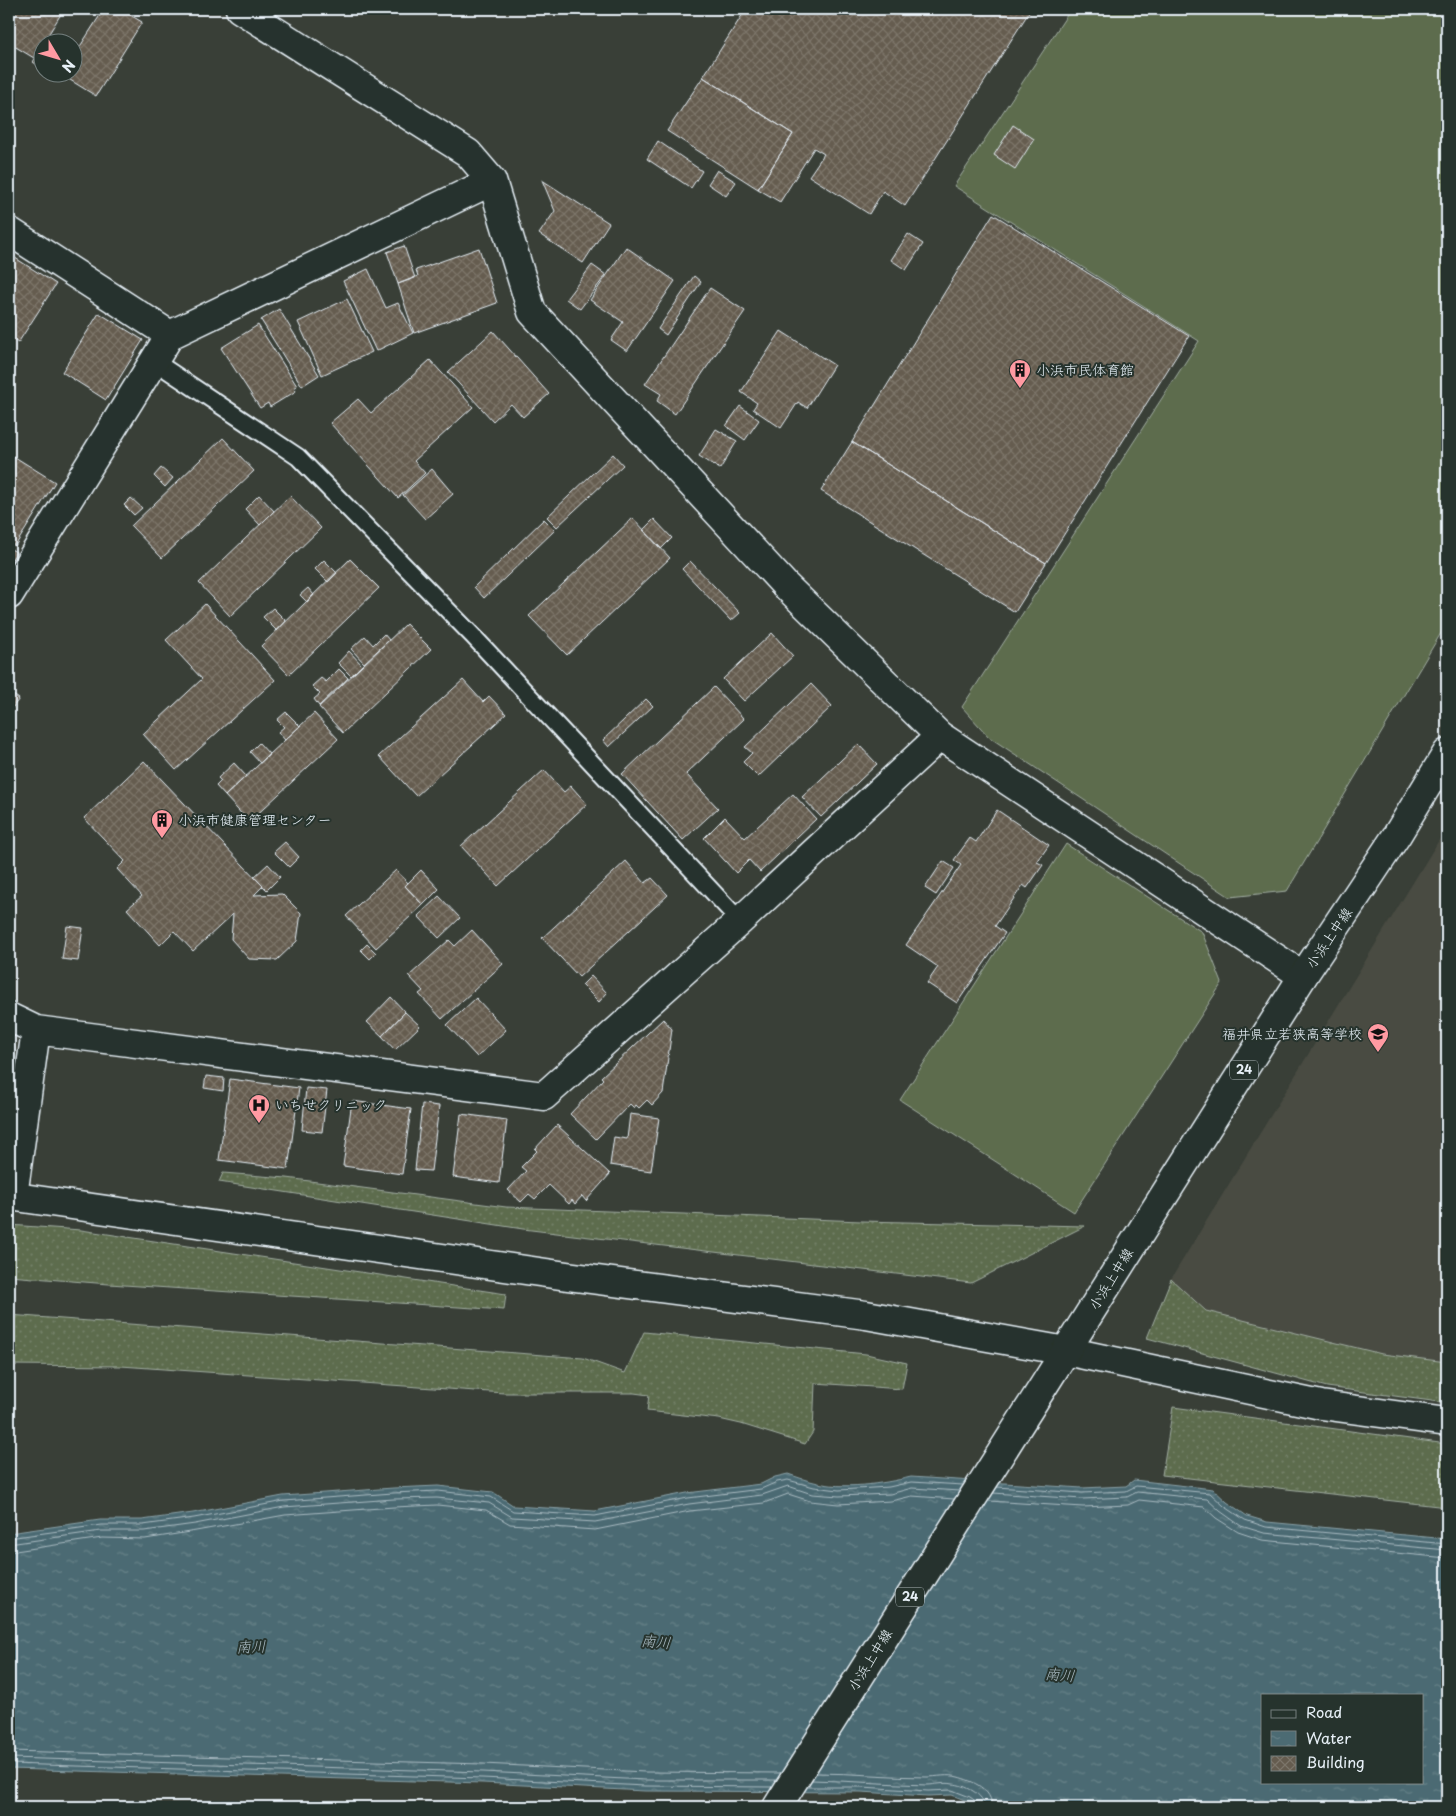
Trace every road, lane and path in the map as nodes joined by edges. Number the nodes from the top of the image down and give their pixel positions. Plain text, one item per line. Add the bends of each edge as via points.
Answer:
1 (240, 9) edge
2 (492, 182) junction
3 (9, 231) edge
4 (170, 334) junction
5 (154, 361) junction
6 (9, 595) edge
7 (940, 736) junction
8 (1447, 753) edge
9 (740, 921) junction
10 (1304, 976) junction
11 (9, 1017) edge
12 (36, 1030) junction
13 (11, 1196) edge
14 (1066, 1351) junction
15 (1447, 1422) edge
16 (777, 1807) edge

1 - 2 street via 468,153
2 - 4 street
2 - 7 street via 532,312 784,585
3 - 4 street
4 - 5 street
5 - 6 street
5 - 9 lane via 298,457 473,636
7 - 9 street
7 - 10 street
8 - 10 street, 小浜上中線 / 24
9 - 12 street via 544,1096
10 - 14 street, 小浜上中線 / 24
11 - 12 street
12 - 13 street
13 - 14 street via 557,1275 866,1315
14 - 15 street via 1321,1405
14 - 16 street, 小浜上中線 / 24

